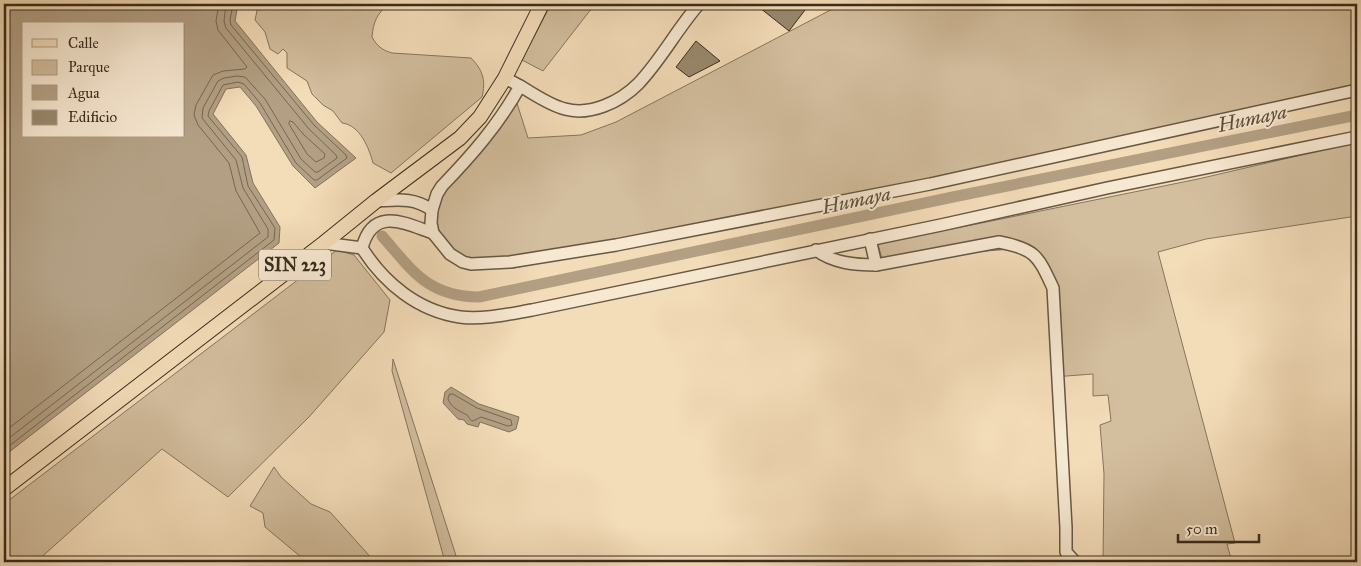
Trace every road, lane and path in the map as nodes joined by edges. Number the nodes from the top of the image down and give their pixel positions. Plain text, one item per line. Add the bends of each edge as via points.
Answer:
1 (542, 4) edge
2 (699, 4) edge
3 (505, 78) junction
4 (520, 86) junction
5 (1357, 90) edge
6 (1357, 137) edge
7 (376, 201) junction
8 (432, 210) junction
9 (434, 233) junction
10 (870, 239) junction
11 (324, 243) junction
12 (362, 248) junction
13 (816, 250) junction
14 (876, 265) junction
15 (4, 489) edge
16 (1076, 562) edge

1 - 3 main road, SIN 223
2 - 4 street via 638,84 612,102 584,112 574,111 554,105
3 - 4 street
3 - 7 main road, SIN 223 via 480,117 460,138
4 - 8 street via 491,132 442,186
5 - 9 street via 930,184 561,255 471,264 450,254
6 - 10 street
7 - 8 street via 413,200
7 - 11 main road, SIN 223
8 - 9 street
9 - 12 street via 395,221 378,222 369,230
10 - 13 street
10 - 14 street
11 - 12 street
11 - 15 main road, SIN 223
12 - 13 street via 374,266 416,302 437,312 461,317 497,316 532,310
13 - 14 street via 846,263
14 - 16 street via 999,242 1033,253 1042,264 1053,288 1066,552

